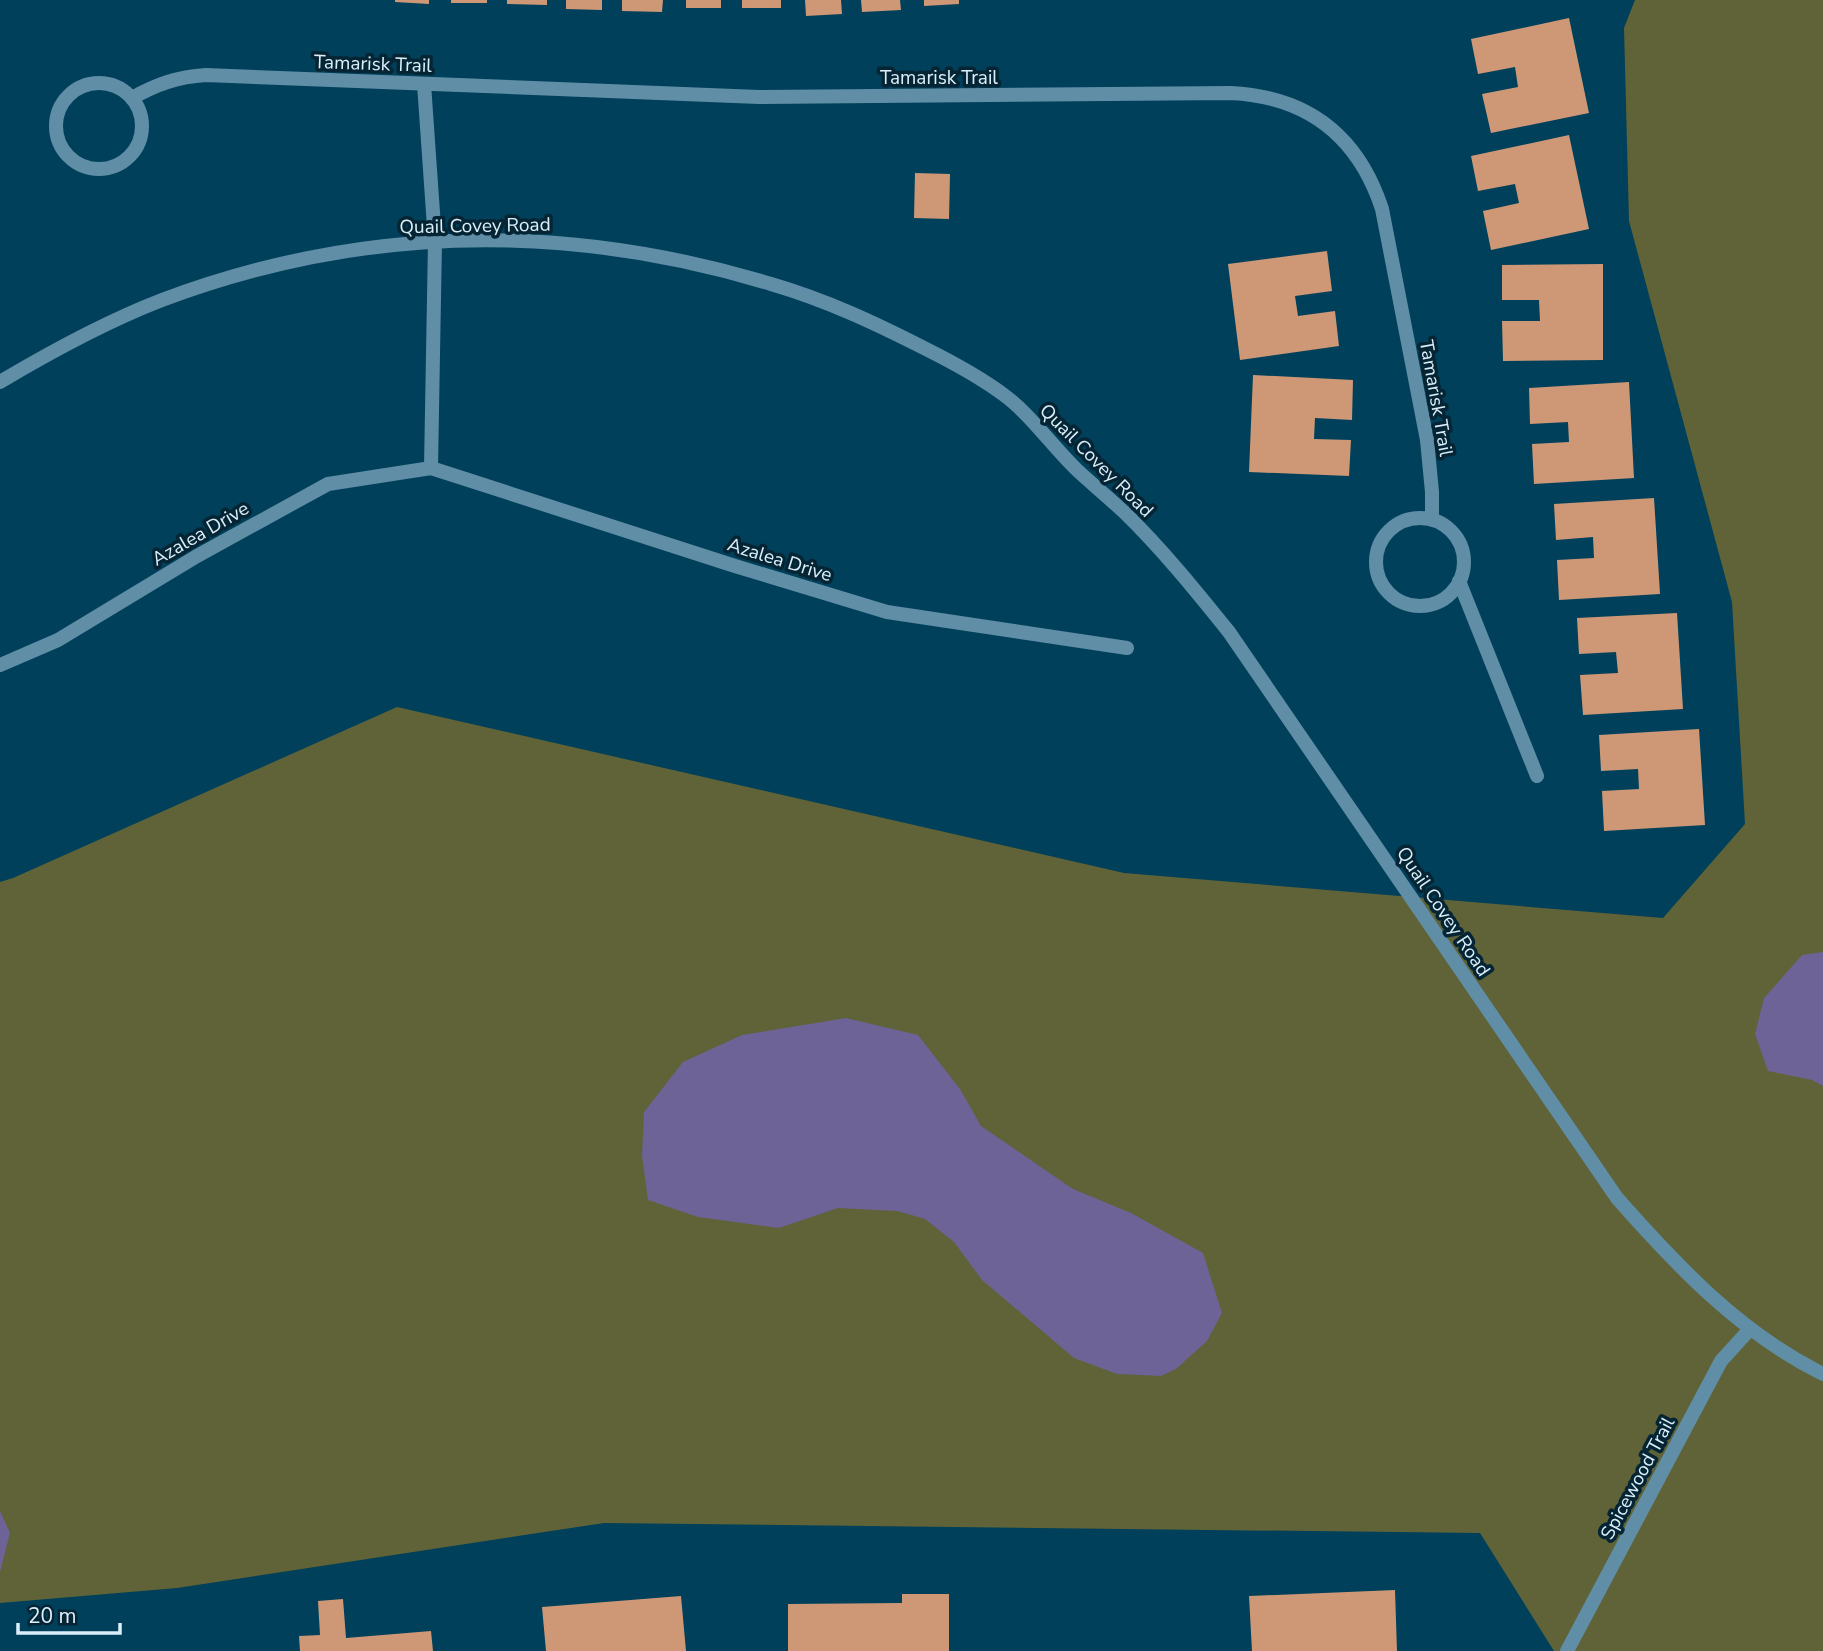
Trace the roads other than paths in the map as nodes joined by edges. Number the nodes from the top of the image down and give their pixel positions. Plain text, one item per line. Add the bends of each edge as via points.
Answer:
1 (424, 84) junction
2 (132, 98) junction
3 (435, 241) junction
4 (0, 382) edge
5 (430, 468) junction
6 (1432, 519) junction
7 (1459, 582) junction
8 (1127, 648) dead end
9 (0, 666) edge
10 (1537, 776) dead end
11 (1750, 1329) junction
12 (1823, 1374) edge
13 (1567, 1651) edge

1 - 2 street, Tamarisk Trail via 206,75 180,77
1 - 3 street
1 - 6 street, Tamarisk Trail via 759,97 1231,93 1280,100 1304,110 1345,141 1362,162 1382,209 1427,440
2 - 2 street via 107,83 92,83 65,98 56,125 65,153 91,169 120,164 139,141 142,127
3 - 4 street, Quail Covey Road via 345,251 252,271 148,306 73,340
3 - 5 street
3 - 11 street, Quail Covey Road via 526,240 621,248 715,267 866,318 1006,396 1190,583 1229,632 1617,1198 1669,1257
5 - 8 street, Azalea Drive via 887,612
5 - 9 street, Azalea Drive via 328,484 197,555 58,640
6 - 7 street via 1446,526 1462,551
6 - 7 street via 1402,521 1390,530 1380,542 1377,573 1394,597 1415,605 1438,602
7 - 10 street
11 - 12 street, Quail Covey Road
11 - 13 street, Spicewood Trail via 1721,1361

